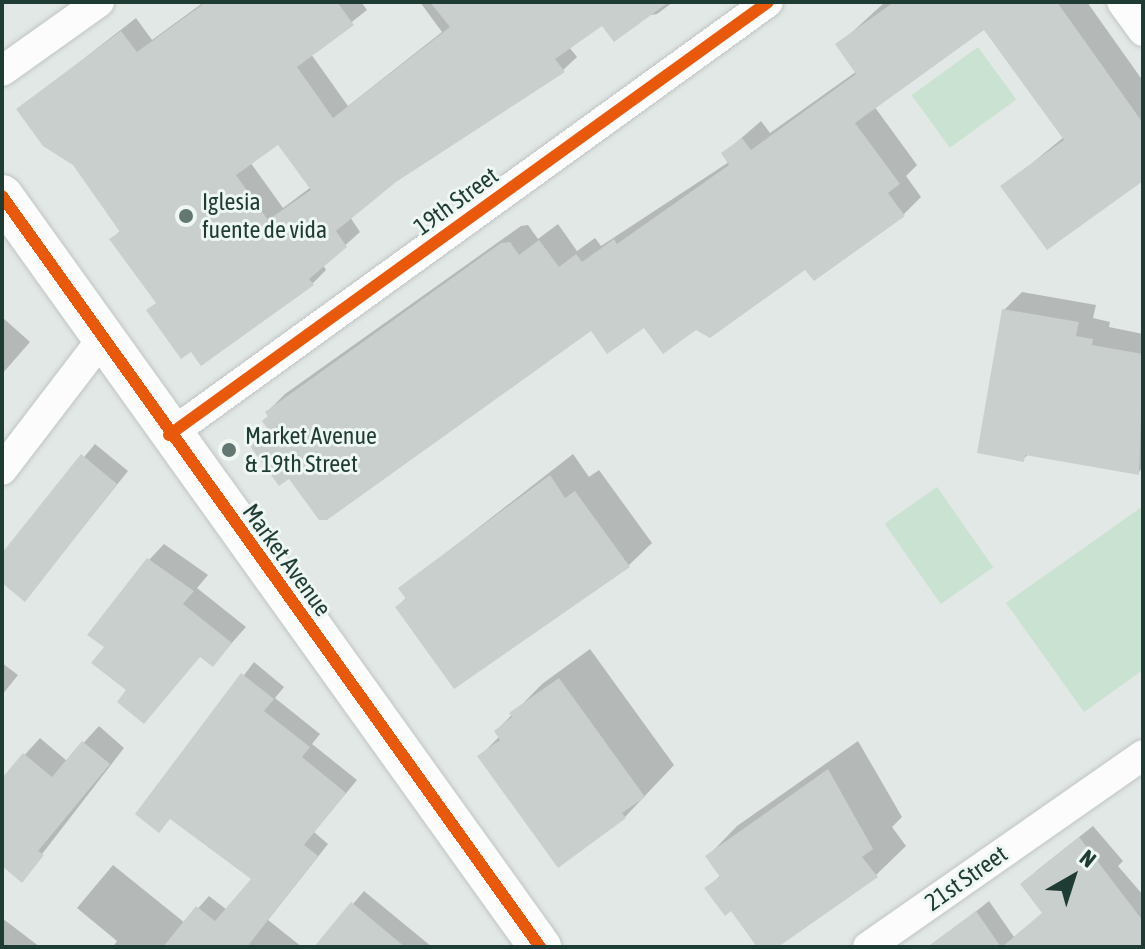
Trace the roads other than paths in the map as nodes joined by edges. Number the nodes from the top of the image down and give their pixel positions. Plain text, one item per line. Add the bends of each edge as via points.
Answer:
1 (99, 2) edge
2 (768, 2) edge
3 (1122, 2) edge
4 (1143, 31) edge
5 (2, 71) edge
6 (2, 196) edge
7 (102, 339) junction
8 (169, 435) junction
9 (2, 470) edge
10 (1143, 755) edge
11 (540, 947) edge
12 (868, 947) edge

1 - 5 street
2 - 8 street, 19th Street
3 - 4 street
6 - 7 street, Market Avenue
7 - 8 street, Market Avenue
7 - 9 street
8 - 11 street, Market Avenue
10 - 12 street, 21st Street

